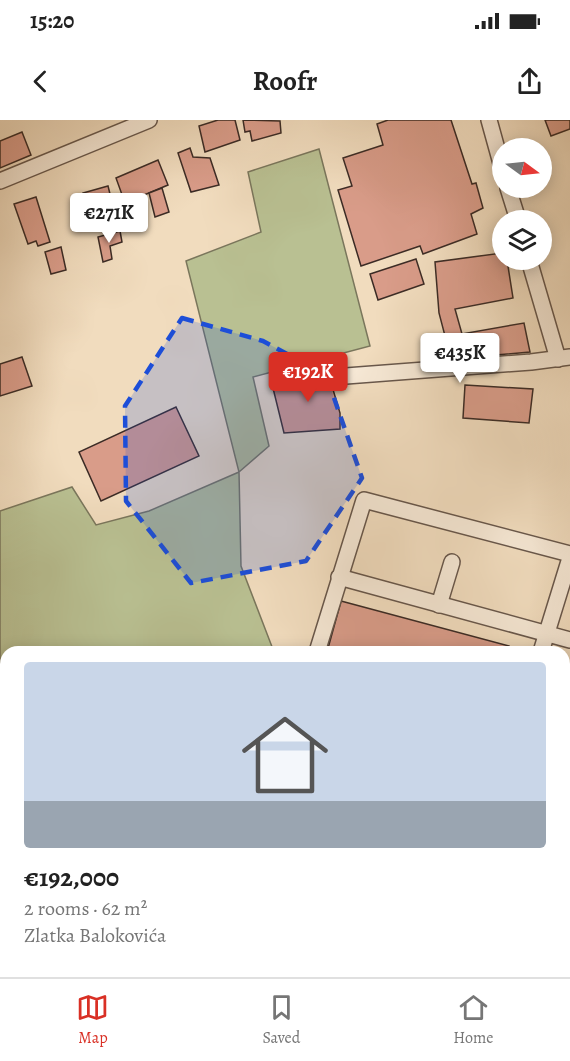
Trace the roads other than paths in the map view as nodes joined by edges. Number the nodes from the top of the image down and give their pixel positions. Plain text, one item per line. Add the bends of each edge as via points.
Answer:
1 (149, 120) edge
2 (489, 120) edge
3 (494, 138) edge
4 (0, 181) edge
5 (533, 270) edge
6 (564, 358) edge
7 (346, 376) dead end
8 (570, 556) edge
9 (452, 562) dead end
10 (339, 578) junction
11 (439, 605) junction
12 (546, 634) junction
13 (570, 640) edge
14 (319, 646) edge
15 (543, 646) edge

1 - 4 street
2 - 3 street
5 - 6 street
6 - 7 street
8 - 10 street via 364,500
8 - 12 street
9 - 11 street
10 - 11 street
10 - 14 street
11 - 12 street
12 - 13 street
12 - 15 street

